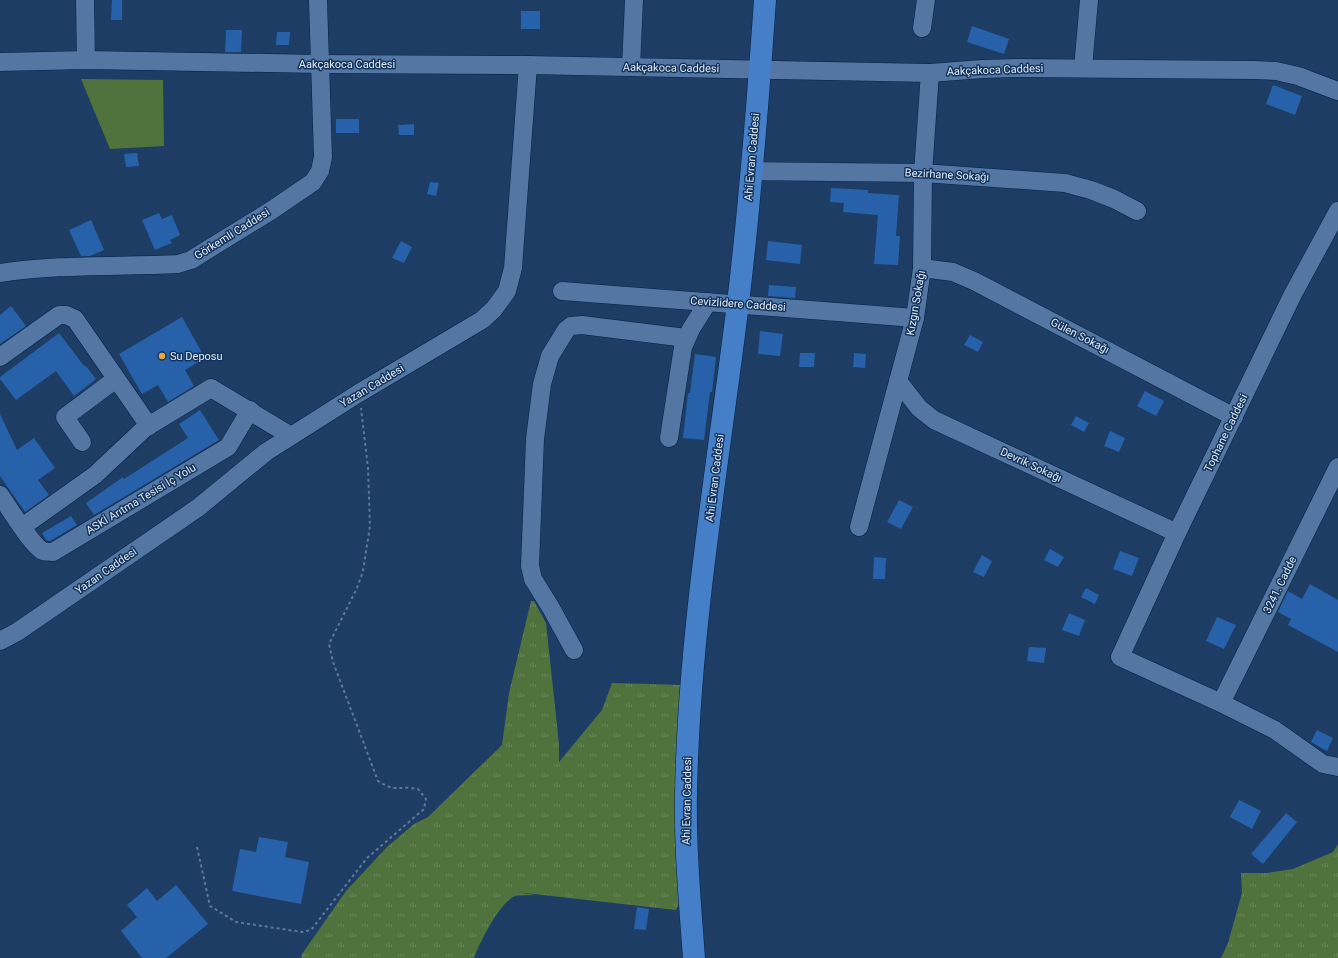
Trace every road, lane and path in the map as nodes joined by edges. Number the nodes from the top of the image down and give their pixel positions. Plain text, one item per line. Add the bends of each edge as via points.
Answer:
1 (85, 0) edge
2 (318, 0) edge
3 (634, 0) edge
4 (765, 0) edge
5 (926, 0) edge
6 (1089, 0) edge
7 (922, 28) dead end
8 (86, 60) junction
9 (0, 62) edge
10 (320, 64) junction
11 (528, 65) junction
12 (631, 67) junction
13 (1083, 68) junction
14 (760, 70) junction
15 (930, 73) junction
16 (1338, 91) edge
17 (751, 171) junction
18 (923, 173) junction
19 (1138, 211) dead end
20 (1338, 211) edge
21 (922, 268) junction
22 (0, 272) edge
23 (562, 291) dead end
24 (708, 302) junction
25 (738, 304) junction
26 (915, 318) junction
27 (686, 338) junction
28 (0, 358) edge
29 (116, 379) junction
30 (898, 381) junction
31 (359, 393) junction
32 (250, 410) junction
33 (1234, 417) junction
34 (148, 426) junction
35 (291, 436) junction
36 (669, 438) dead end
37 (82, 442) dead end
38 (1338, 467) edge
39 (0, 494) edge
40 (859, 526) dead end
41 (22, 527) junction
42 (1177, 533) junction
43 (0, 642) edge
44 (574, 650) dead end
45 (1221, 703) junction
46 (1338, 767) edge
47 (197, 847) dead end
48 (694, 958) edge

1 - 8 street
2 - 10 street, Görkemli Caddesi
3 - 12 street
4 - 14 main road, Ahi Evran Caddesi
5 - 7 street
6 - 13 street
8 - 9 street, Aakçakoca Caddesi
8 - 10 street, Aakçakoca Caddesi
10 - 11 street, Aakçakoca Caddesi
10 - 22 street, Görkemli Caddesi via 323,157 320,171 313,182 272,210 191,260 178,264 30,268
11 - 12 street, Aakçakoca Caddesi
11 - 31 street, Yazan Caddesi via 513,268 507,291 494,310 482,320
12 - 14 street, Aakçakoca Caddesi
13 - 15 street, Aakçakoca Caddesi via 982,69
13 - 16 street, Aakçakoca Caddesi via 1276,71
14 - 15 street, Aakçakoca Caddesi
14 - 17 main road, Ahi Evran Caddesi
15 - 18 street, Kızgın Sokağı
17 - 18 street, Bezirhane Sokağı
17 - 25 main road, Ahi Evran Caddesi
18 - 19 street, Bezirhane Sokağı via 1065,183 1091,190
18 - 21 street, Kızgın Sokağı
20 - 33 street, Tophane Caddesi via 1293,294
21 - 26 street, Kızgın Sokağı
21 - 33 street, Gülen Sokağı via 954,272 974,281
23 - 24 street, Cevizlidere Caddesi
24 - 25 street, Cevizlidere Caddesi
24 - 27 street
25 - 26 street, Cevizlidere Caddesi
25 - 48 main road, Ahi Evran Caddesi via 700,600 689,728 686,849
26 - 30 street, Kızgın Sokağı
27 - 36 street
27 - 44 street via 582,325 570,326 550,356 542,384 535,439 530,566 533,580
28 - 29 street via 59,315 66,315 75,319
29 - 34 street
29 - 37 street via 64,417
30 - 40 street, Kızgın Sokağı
30 - 42 street, Devrik Sokağı via 919,408 934,420
31 - 35 street, Yazan Caddesi
31 - 47 path via 368,468 370,526 363,570 357,588 330,644 333,662 378,781 387,787 418,789 426,799 424,809 367,858 311,930 302,932 236,922 210,906
32 - 34 street via 211,388
32 - 35 street
32 - 41 street, ASKİ Arıtma Tesisi İç Yolu via 228,447 52,552 42,550
33 - 42 street, Tophane Caddesi
34 - 41 street via 95,475
35 - 43 street, Yazan Caddesi via 266,452 199,507
38 - 45 street, 3241. Cadde
39 - 41 street, ASKİ Arıtma Tesisi İç Yolu
42 - 45 street, Tophane Caddesi via 1120,657
45 - 46 street via 1275,730 1323,764

